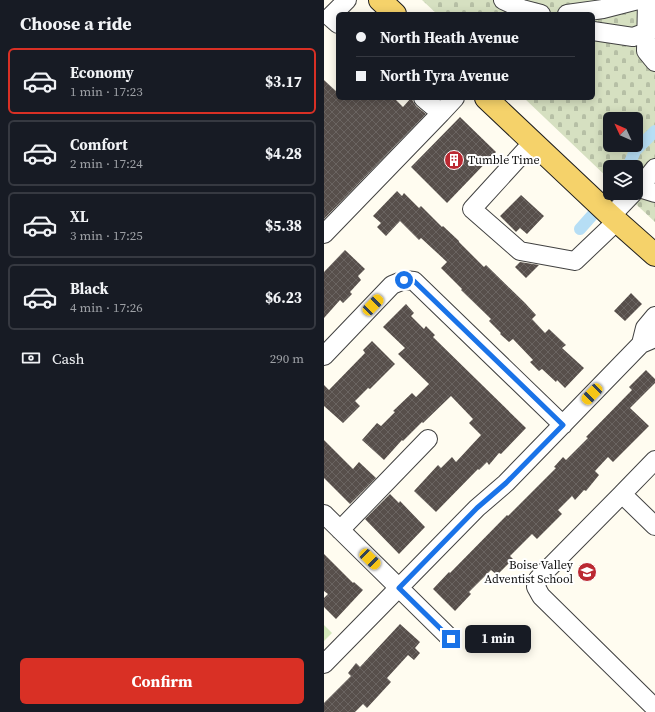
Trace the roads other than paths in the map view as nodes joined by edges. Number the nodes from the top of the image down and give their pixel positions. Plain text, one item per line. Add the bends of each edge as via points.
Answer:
1 (347, 0) edge
2 (380, 0) edge
3 (504, 0) edge
4 (638, 0) edge
5 (647, 0) edge
6 (393, 12) edge
7 (533, 12) edge
8 (581, 12) edge
9 (329, 18) edge
10 (595, 31) edge
11 (650, 31) edge
12 (655, 62) edge
13 (425, 100) edge
14 (453, 100) edge
15 (488, 100) edge
16 (441, 113) junction
17 (533, 142) junction
18 (655, 168) edge
19 (643, 188) edge
20 (632, 200) edge
21 (614, 219) junction
22 (324, 234) edge
23 (655, 255) edge
24 (655, 316) edge
25 (648, 341) edge
26 (324, 356) edge
27 (563, 425) junction
28 (428, 439) dead end
29 (655, 460) edge
30 (622, 494) junction
31 (324, 514) edge
32 (655, 526) edge
33 (340, 530) junction
34 (399, 588) junction
35 (451, 639) dead end
36 (324, 664) edge
37 (655, 708) edge

1 - 9 street
2 - 6 main road
3 - 7 street
4 - 8 street
5 - 11 street
10 - 11 street via 633,37
11 - 12 street via 646,51
13 - 16 street
14 - 16 street
15 - 17 main road
16 - 22 street
17 - 21 main road
17 - 21 street via 472,209 520,251 575,261
18 - 19 street
20 - 21 street
21 - 23 main road
24 - 25 street via 645,328
25 - 27 street
26 - 27 street via 392,285 404,280 414,281
27 - 34 street
28 - 33 street
29 - 30 street
30 - 32 street
30 - 37 street via 538,579 536,587 541,596
31 - 33 street
33 - 34 street
34 - 35 street
34 - 36 street

